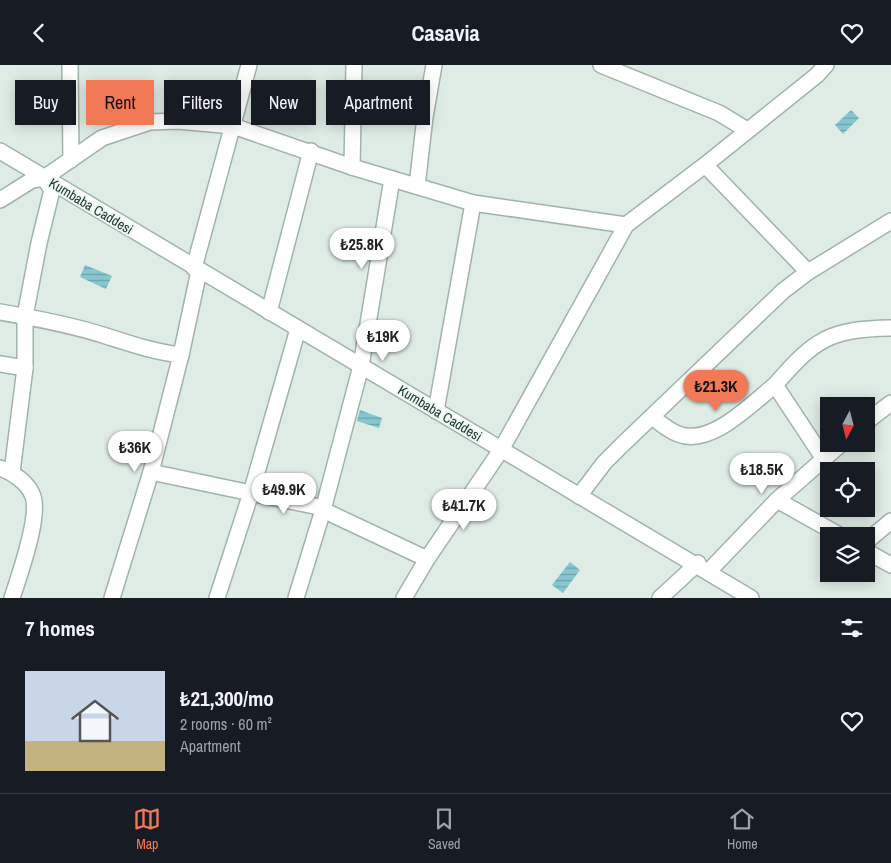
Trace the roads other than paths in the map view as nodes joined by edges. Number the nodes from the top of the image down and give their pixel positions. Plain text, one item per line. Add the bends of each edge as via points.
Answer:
1 (70, 65) edge
2 (249, 65) edge
3 (354, 65) edge
4 (434, 65) edge
5 (601, 65) edge
6 (826, 65) edge
7 (241, 97) edge
8 (164, 122) edge
9 (234, 125) joint
10 (747, 130) junction
11 (0, 151) edge
12 (311, 151) junction
13 (71, 160) junction
14 (705, 165) junction
15 (352, 167) junction
16 (44, 178) junction
17 (392, 179) junction
18 (417, 186) junction
19 (0, 200) edge
20 (473, 203) junction
21 (891, 221) edge
22 (626, 225) junction
23 (197, 269) junction
24 (808, 272) junction
25 (0, 312) edge
26 (269, 312) junction
27 (26, 316) junction
28 (891, 328) edge
29 (298, 329) junction
30 (181, 355) junction
31 (0, 364) edge
32 (360, 366) junction
33 (25, 368) junction
34 (775, 385) junction
35 (891, 403) edge
36 (436, 411) junction
37 (875, 416) edge
38 (652, 417) junction
39 (501, 450) junction
40 (831, 453) edge
41 (824, 459) junction
42 (6, 470) edge
43 (151, 472) junction
44 (251, 493) junction
45 (579, 496) junction
46 (777, 500) junction
47 (323, 509) junction
48 (891, 521) edge
49 (825, 527) edge
50 (875, 534) edge
51 (875, 556) edge
52 (427, 559) junction
53 (891, 565) edge
54 (700, 568) junction
55 (12, 598) edge
56 (112, 598) edge
57 (217, 598) edge
58 (296, 598) edge
59 (404, 598) edge
60 (660, 598) edge
61 (751, 598) edge

1 - 13 street
2 - 7 street
3 - 15 street
4 - 18 street via 424,117
5 - 10 street via 719,113
6 - 10 street
8 - 13 street via 150,122 102,138
9 - 12 street
9 - 23 street
10 - 14 street
11 - 16 street, Kumbaba Caddesi
12 - 15 street
12 - 26 street
13 - 16 street
14 - 22 street
14 - 24 street
15 - 17 street
16 - 19 street via 32,180
16 - 23 street, Kumbaba Caddesi
16 - 27 street via 52,190
17 - 18 street
17 - 32 street
18 - 20 street
20 - 22 street
20 - 36 street
21 - 24 street
22 - 39 street
23 - 26 street, Kumbaba Caddesi
23 - 30 street
24 - 38 street via 777,297
25 - 27 street
26 - 29 street, Kumbaba Caddesi
27 - 30 street via 105,335 136,347
27 - 33 street
28 - 34 street via 861,330 820,340 788,368
29 - 32 street, Kumbaba Caddesi
29 - 44 street
30 - 43 street
31 - 33 street
32 - 36 street, Kumbaba Caddesi
32 - 47 street
33 - 42 street
34 - 38 street via 716,431 702,436 676,434
34 - 41 street
35 - 37 street
36 - 39 street, Kumbaba Caddesi
38 - 45 street via 604,463
39 - 45 street, Kumbaba Caddesi
39 - 52 street
40 - 41 street
41 - 46 street
42 - 55 street via 33,494 35,520
43 - 44 street
43 - 56 street
44 - 47 street
44 - 57 street
45 - 54 street, Kumbaba Caddesi
46 - 49 street
46 - 54 street
47 - 52 street
47 - 58 street
48 - 50 street
51 - 53 street
52 - 59 street
54 - 60 street
54 - 61 street, Kumbaba Caddesi

